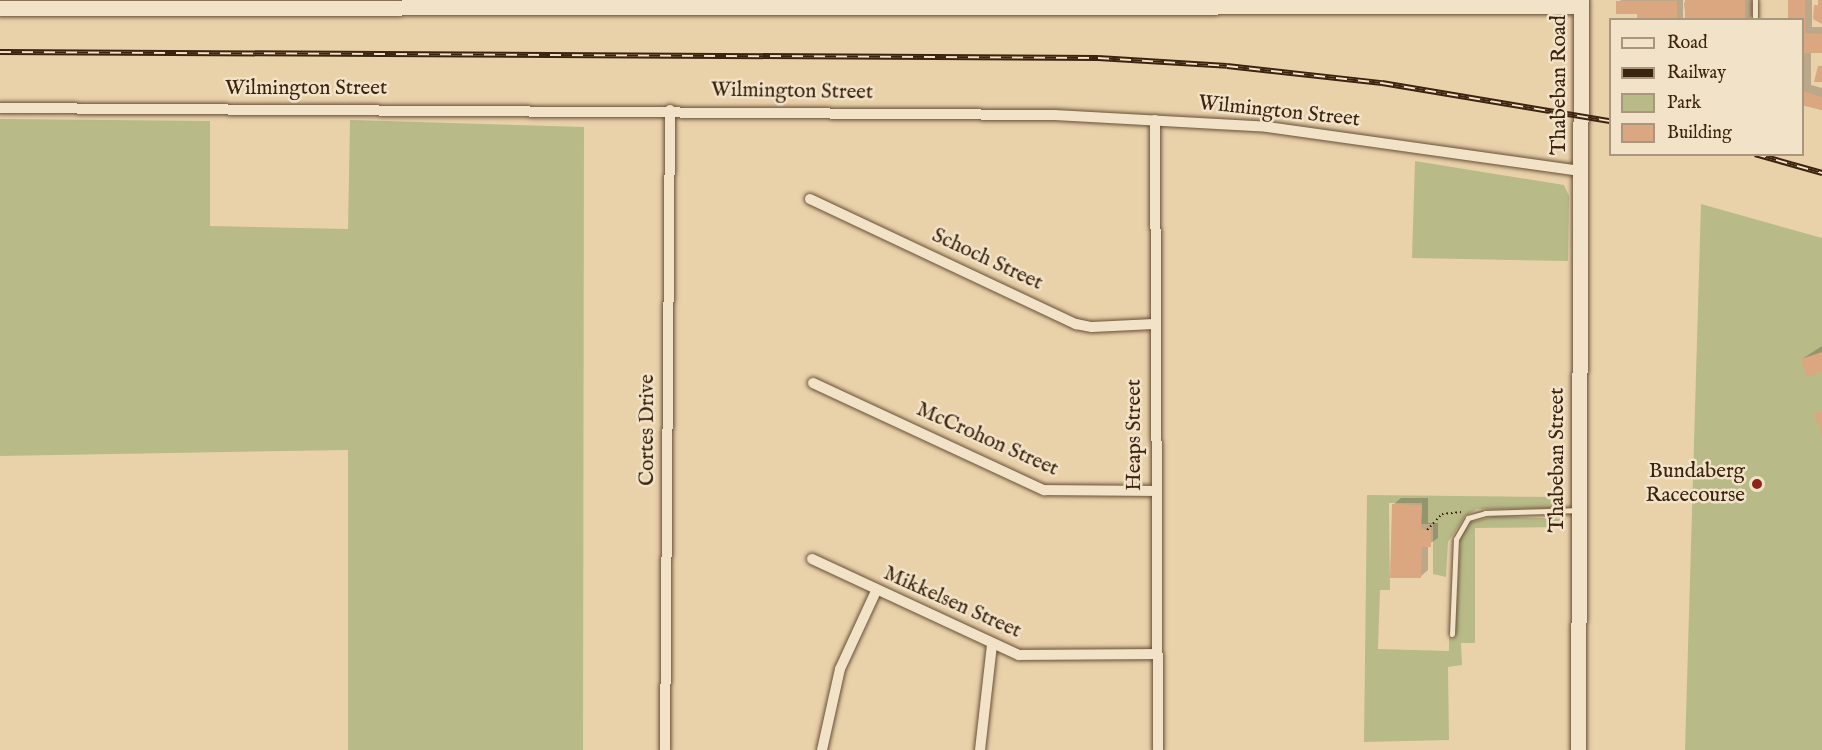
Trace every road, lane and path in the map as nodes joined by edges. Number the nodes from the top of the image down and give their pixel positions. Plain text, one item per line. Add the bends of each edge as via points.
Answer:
1 (1755, 0) edge
2 (1581, 3) edge
3 (1141, 4) edge
4 (1384, 4) edge
5 (291, 5) edge
6 (0, 8) edge
7 (1755, 18) edge
8 (0, 108) edge
9 (670, 110) junction
10 (1155, 120) junction
11 (1581, 171) junction
12 (810, 198) dead end
13 (1154, 324) junction
14 (813, 383) dead end
15 (1155, 491) junction
16 (1579, 510) junction
17 (1473, 516) junction
18 (1427, 530) dead end
19 (812, 559) dead end
20 (876, 591) junction
21 (1452, 634) dead end
22 (992, 644) junction
23 (1156, 654) junction
24 (665, 750) edge
25 (822, 750) edge
26 (980, 750) edge
27 (1158, 750) edge
28 (1578, 750) edge

1 - 7 lane
2 - 4 street
2 - 11 street, Thabeban Road
3 - 4 street
3 - 5 street
5 - 6 street
8 - 9 street, Wilmington Street
9 - 10 street, Wilmington Street via 939,112
9 - 24 street, Cortes Drive
10 - 11 street, Wilmington Street via 1267,127
10 - 13 street, Heaps Street
11 - 16 street, Thabeban Street
12 - 13 street, Schoch Street via 1076,324
13 - 15 street, Heaps Street
14 - 15 street, McCrohon Street via 1044,490
15 - 23 street, Heaps Street
16 - 17 lane
16 - 28 street, Thabeban Street
17 - 18 path via 1454,511 1442,514
17 - 21 lane via 1458,531
19 - 20 street, Mikkelsen Street
20 - 22 street, Mikkelsen Street
20 - 25 street via 840,669
22 - 23 street, Mikkelsen Street via 1019,655
22 - 26 street
23 - 27 street, Heaps Street

